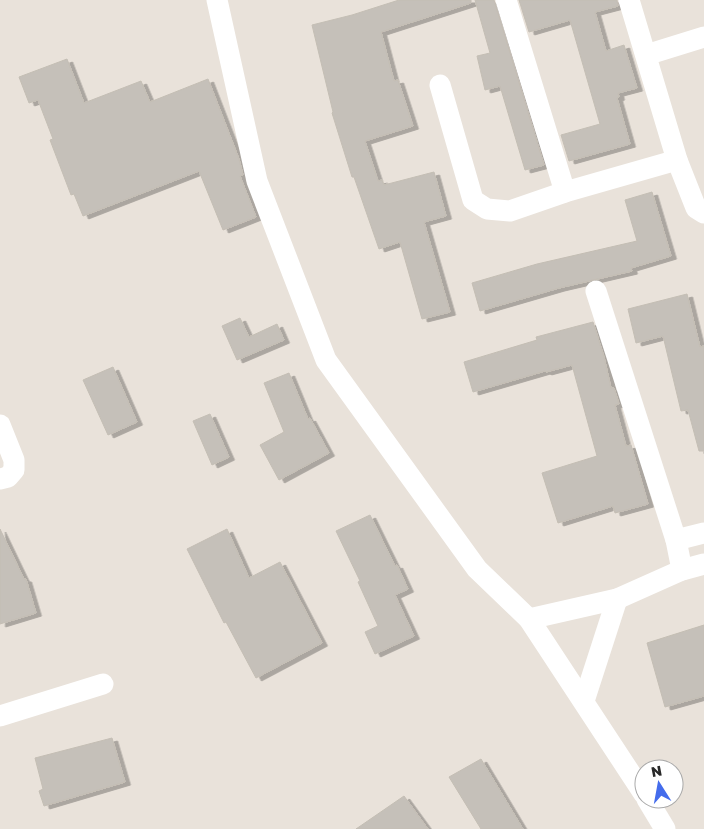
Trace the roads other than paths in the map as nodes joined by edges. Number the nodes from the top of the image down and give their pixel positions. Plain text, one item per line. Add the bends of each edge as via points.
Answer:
1 (217, 0) edge
2 (506, 0) edge
3 (629, 0) edge
4 (704, 37) edge
5 (646, 55) junction
6 (440, 85) dead end
7 (676, 160) junction
8 (565, 192) junction
9 (704, 213) edge
10 (596, 290) dead end
11 (0, 426) edge
12 (0, 479) edge
13 (704, 533) edge
14 (676, 540) junction
15 (704, 564) edge
16 (682, 570) junction
17 (617, 599) junction
18 (529, 619) junction
19 (103, 684) dead end
20 (584, 701) junction
21 (0, 716) edge
22 (634, 778) edge
23 (653, 809) edge
24 (665, 829) edge

1 - 18 street via 257,180 326,360 477,569
2 - 8 street
3 - 5 street
4 - 5 street
5 - 7 street
6 - 8 street via 473,200 487,209 510,211
7 - 8 street
7 - 9 street via 696,208
10 - 14 street
11 - 12 street via 14,460 14,470 8,477
13 - 14 street
14 - 16 street
15 - 16 street
16 - 17 street
17 - 18 street
17 - 20 street
18 - 20 street
19 - 21 street
20 - 22 street
23 - 24 street

